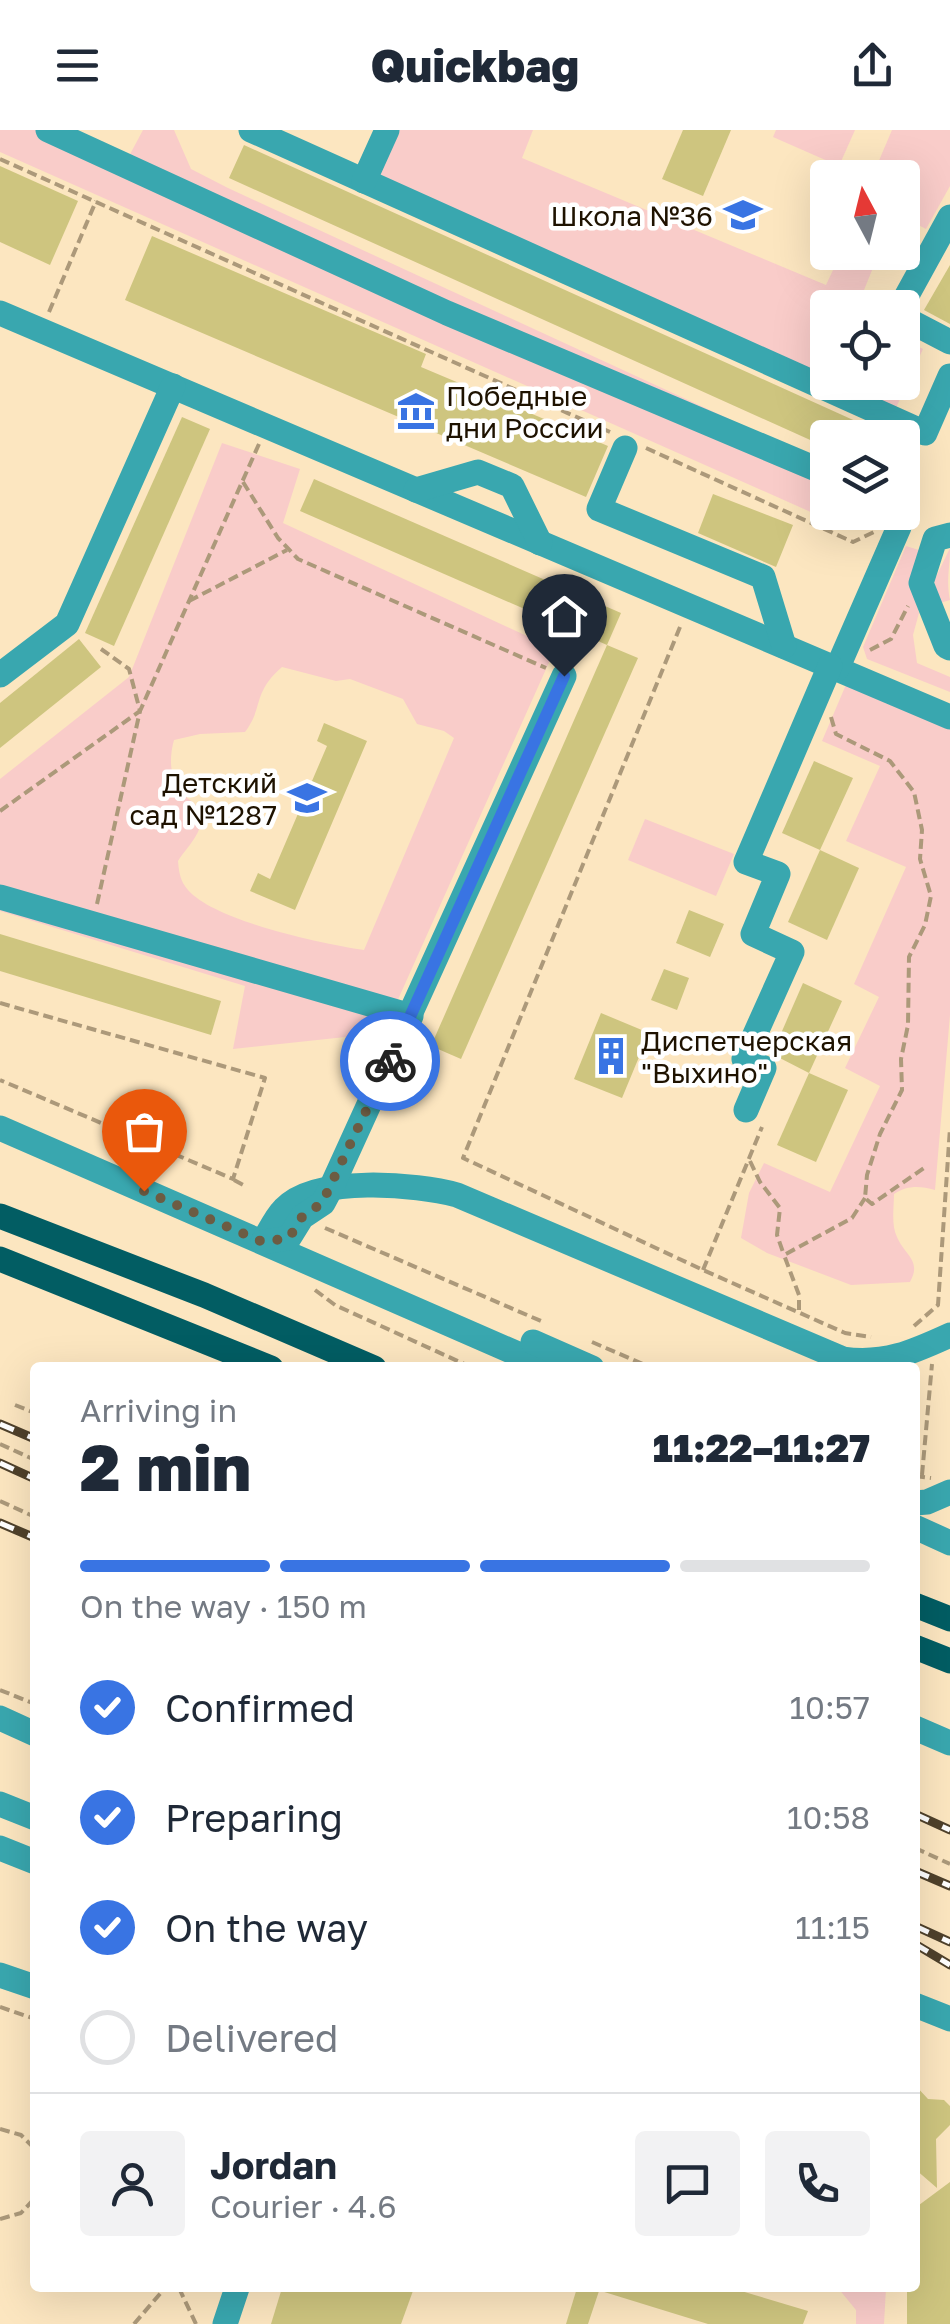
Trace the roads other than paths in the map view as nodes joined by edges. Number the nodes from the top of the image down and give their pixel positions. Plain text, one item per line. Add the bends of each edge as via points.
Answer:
1 (48, 130) edge
2 (250, 130) edge
3 (387, 130) edge
4 (364, 181) junction
5 (950, 217) edge
6 (910, 290) edge
7 (0, 313) edge
8 (920, 326) edge
9 (950, 342) edge
10 (950, 376) edge
11 (173, 386) junction
12 (627, 443) road end
13 (810, 466) edge
14 (416, 490) junction
15 (899, 530) edge
16 (950, 535) edge
17 (540, 543) junction
18 (784, 646) junction
19 (950, 648) edge
20 (833, 667) junction
21 (0, 675) edge
22 (564, 676) road end
23 (950, 718) edge
24 (0, 897) edge
25 (411, 1016) junction
26 (757, 1110) road end
27 (0, 1128) edge
28 (331, 1188) junction
29 (0, 1216) edge
30 (274, 1237) junction
31 (0, 1259) edge
32 (942, 1339) edge
33 (256, 1362) edge
34 (360, 1362) edge
35 (537, 1362) edge
36 (577, 1362) edge
37 (943, 1486) edge
38 (920, 1503) edge
39 (920, 1530) edge
40 (950, 1543) edge
41 (920, 1606) edge
42 (950, 1619) edge
43 (920, 1649) edge
44 (950, 1661) edge
45 (0, 1718) edge
46 (920, 1730) edge
47 (30, 1732) edge
48 (950, 1743) edge
49 (0, 1804) edge
50 (30, 1816) edge
51 (0, 1848) edge
52 (30, 1860) edge
53 (0, 1975) edge
54 (30, 1985) edge
55 (920, 2007) edge
56 (950, 2020) edge
57 (236, 2292) edge
58 (225, 2324) edge

1 - 13 street via 447,313
2 - 4 street
3 - 4 street
4 - 10 street via 925,432
5 - 6 street
7 - 11 street
8 - 9 street
11 - 14 street
11 - 21 street via 67,624
12 - 18 street via 598,509 763,577
14 - 17 street
14 - 17 street via 478,472 512,486
15 - 20 street
16 - 19 street via 935,539 921,582
17 - 18 street
18 - 20 street
20 - 23 street
20 - 26 street via 746,862 778,874 753,934 792,952 744,1059 764,1068
22 - 25 street
24 - 25 street
25 - 28 street
27 - 30 street via 180,1206
28 - 30 street via 322,1203
28 - 32 street via 403,1186 457,1196 843,1359 891,1360
29 - 34 main road
30 - 35 street
30 - 36 street
31 - 33 main road
37 - 38 street
39 - 40 street
41 - 42 main road
43 - 44 main road
45 - 47 street
46 - 48 street
49 - 50 street
51 - 52 street
53 - 54 street
55 - 56 street
57 - 58 street

